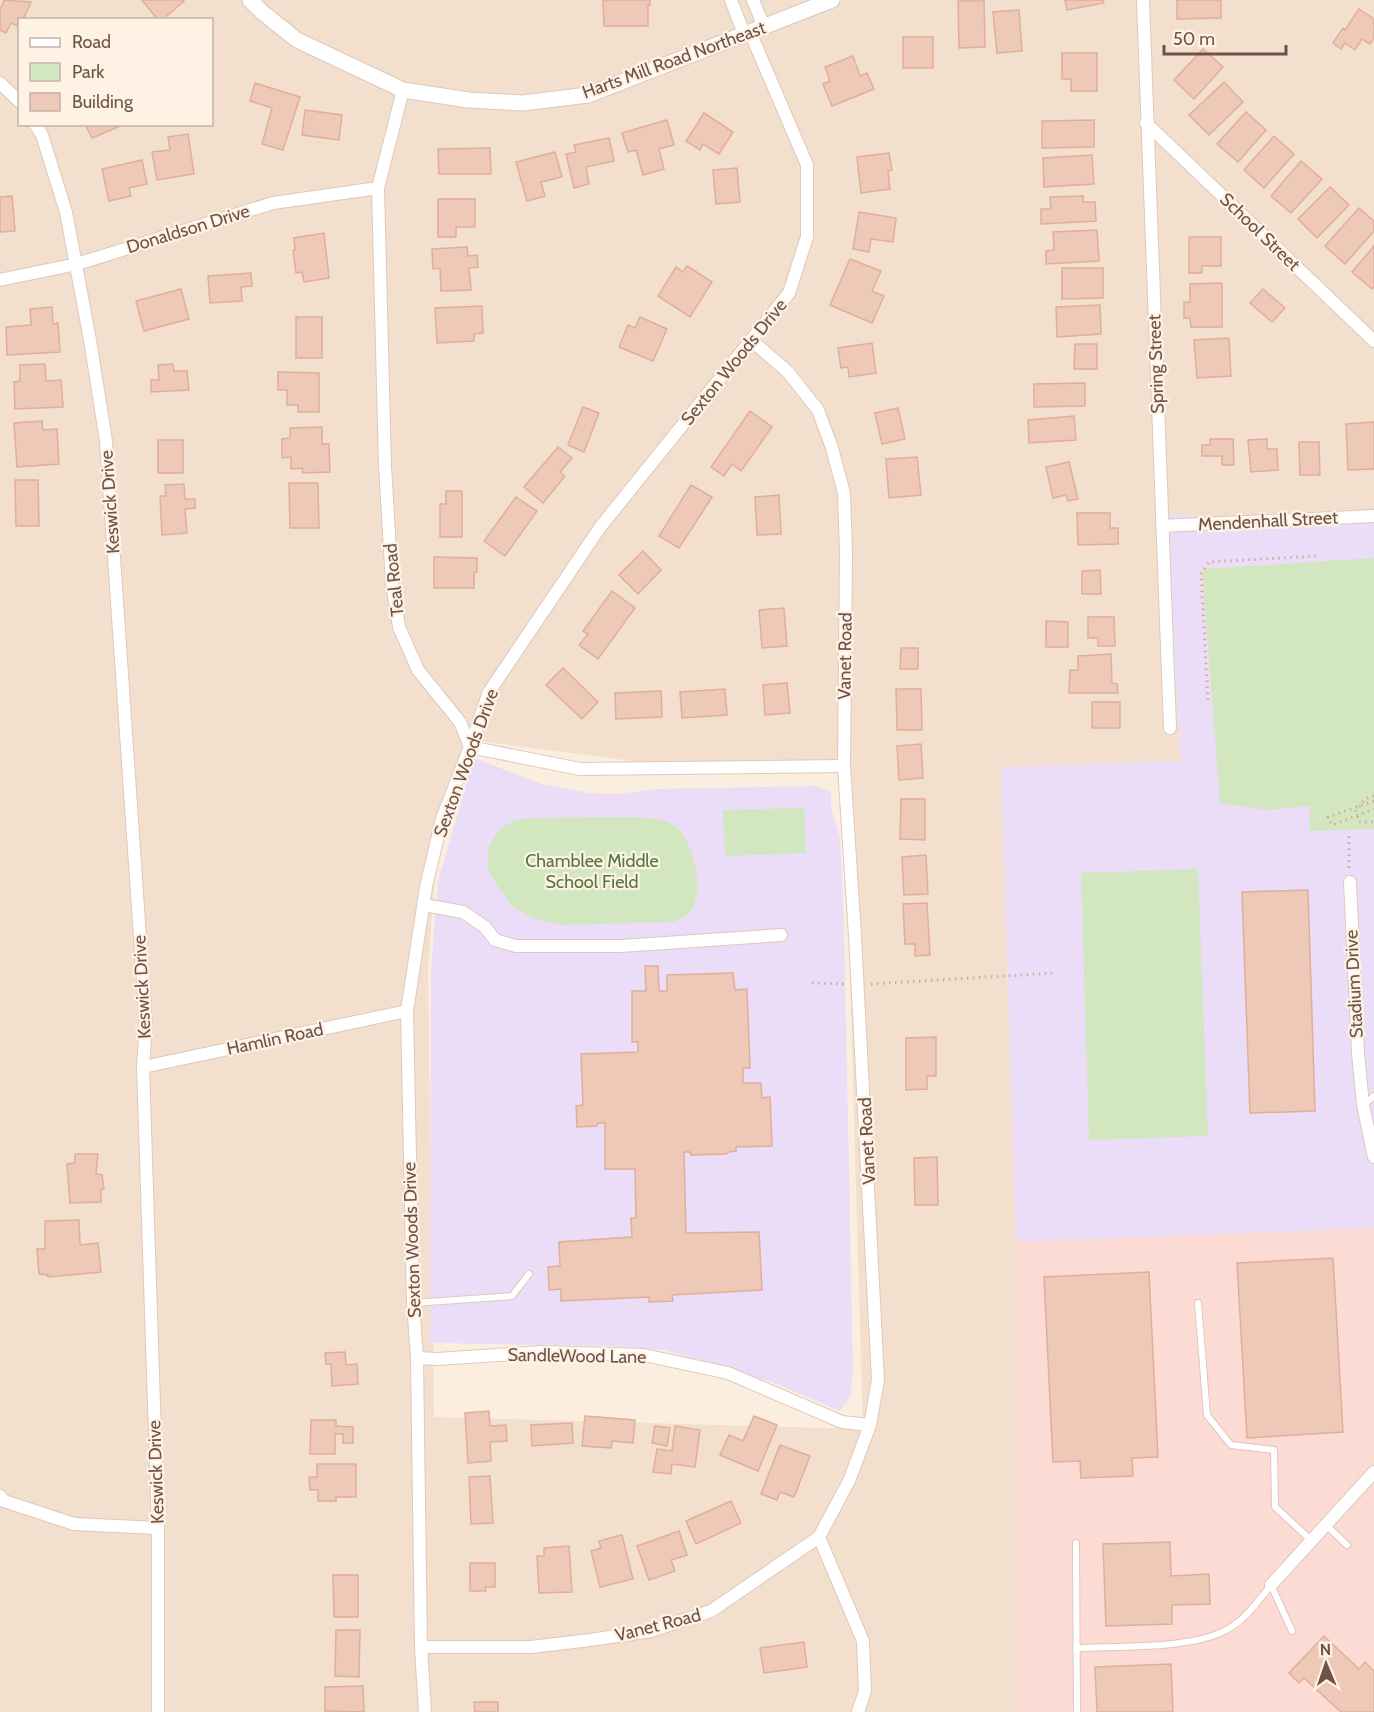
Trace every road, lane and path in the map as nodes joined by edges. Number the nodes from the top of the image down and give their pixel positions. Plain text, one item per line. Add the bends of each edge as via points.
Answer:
1 (250, 0) edge
2 (731, 0) edge
3 (753, 0) edge
4 (832, 0) edge
5 (1143, 0) edge
6 (752, 31) junction
7 (0, 83) edge
8 (403, 90) junction
9 (18, 100) edge
10 (1146, 123) junction
11 (37, 126) edge
12 (378, 188) junction
13 (77, 264) junction
14 (0, 280) edge
15 (751, 340) junction
16 (1374, 341) edge
17 (1374, 516) edge
18 (1162, 526) junction
19 (1304, 550) dead end
20 (1304, 556) junction
21 (1318, 556) dead end
22 (1208, 700) dead end
23 (1170, 728) dead end
24 (470, 747) junction
25 (844, 766) junction
26 (1374, 796) edge
27 (1374, 801) edge
28 (1360, 806) junction
29 (1374, 809) edge
30 (1357, 815) junction
31 (1374, 822) edge
32 (1350, 834) dead end
33 (1350, 882) joint
34 (424, 905) junction
35 (781, 935) dead end
36 (1055, 973) dead end
37 (812, 983) dead end
38 (846, 984) dead end
39 (864, 984) dead end
40 (407, 1011) junction
41 (143, 1066) junction
42 (1374, 1096) edge
43 (1363, 1105) junction
44 (1374, 1157) edge
45 (530, 1274) dead end
46 (413, 1303) junction
47 (1198, 1303) dead end
48 (417, 1358) junction
49 (870, 1425) junction
50 (1374, 1473) edge
51 (0, 1496) edge
52 (1326, 1525) junction
53 (158, 1528) junction
54 (819, 1537) junction
55 (1312, 1540) junction
56 (1076, 1543) dead end
57 (1347, 1545) dead end
58 (1271, 1585) junction
59 (1292, 1630) dead end
60 (421, 1647) junction
61 (1076, 1648) junction
62 (158, 1712) edge
63 (425, 1712) edge
64 (858, 1712) edge
65 (1077, 1712) edge

1 - 8 street, Harts Mill Road Northeast via 297,40
2 - 6 street
3 - 6 street
4 - 6 street, Harts Mill Road Northeast
5 - 10 street, Spring Street
6 - 8 street, Harts Mill Road Northeast via 588,95 524,103
6 - 15 street, Sexton Woods Drive via 807,165 807,237 789,292
7 - 9 street
8 - 12 street, Teal Road
10 - 16 street, School Street
10 - 18 street, Spring Street
11 - 13 street, Keswick Drive via 66,212
12 - 13 street, Donaldson Drive via 273,203
12 - 24 street, Teal Road via 385,466 392,584 399,627 418,670 460,723
13 - 14 street, Donaldson Drive
13 - 41 street, Keswick Drive via 106,441 146,1025
15 - 24 street, Sexton Woods Drive via 601,526 489,692
15 - 25 street, Vanet Road via 788,372 818,410 844,493
17 - 18 street, Mendenhall Street
18 - 23 street, Spring Street
19 - 20 path
20 - 21 path
20 - 22 path via 1209,562 1201,574
24 - 25 street via 580,769
24 - 34 street, Sexton Woods Drive via 442,819
25 - 49 street, Vanet Road via 876,1316 878,1380
26 - 28 path
27 - 28 path
28 - 30 path
28 - 30 path via 1328,817 1332,825
29 - 30 path
30 - 31 path via 1359,822
32 - 33 path
33 - 43 street, Stadium Drive
34 - 35 street via 463,912 485,927 495,940 516,946 621,946
34 - 40 street, Sexton Woods Drive
36 - 39 path
37 - 38 path
40 - 41 street, Hamlin Road
40 - 46 street, Sexton Woods Drive
41 - 53 street, Keswick Drive
42 - 43 lane
43 - 44 street, Stadium Drive
45 - 46 lane via 512,1296
46 - 48 street, Sexton Woods Drive
47 - 55 lane via 1207,1415 1231,1445 1274,1450 1275,1507
48 - 49 street, SandleWood Lane via 542,1352 644,1355 728,1373 842,1422
48 - 60 street, Sexton Woods Drive
49 - 54 street, Vanet Road via 849,1481
50 - 52 street
51 - 53 street via 4,1501 74,1524
52 - 55 street
52 - 57 lane
53 - 62 street, Keswick Drive
54 - 60 street, Vanet Road via 711,1611 651,1630 531,1647
54 - 64 street via 863,1641 865,1691
55 - 58 street
56 - 61 lane
58 - 59 lane
58 - 61 lane via 1251,1611 1222,1632 1190,1642
60 - 63 street, Sexton Woods Drive
61 - 65 lane

